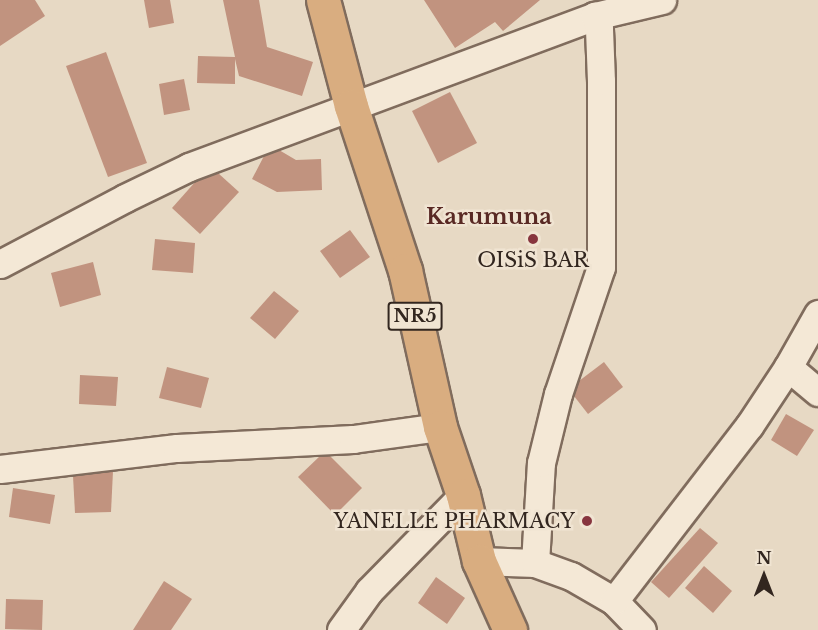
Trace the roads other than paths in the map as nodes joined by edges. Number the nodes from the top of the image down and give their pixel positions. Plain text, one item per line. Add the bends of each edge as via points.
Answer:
1 (323, 0) edge
2 (662, 0) edge
3 (595, 16) junction
4 (351, 106) junction
5 (0, 264) edge
6 (818, 314) edge
7 (788, 368) junction
8 (818, 392) edge
9 (440, 427) junction
10 (0, 469) edge
11 (463, 495) junction
12 (479, 561) junction
13 (535, 563) junction
14 (614, 601) junction
15 (509, 628) edge
16 (341, 630) edge
17 (642, 630) edge

1 - 4 highway, NR5
2 - 3 street
3 - 4 street
3 - 13 street via 601,81 601,267 558,394 541,463
4 - 5 street via 189,167
4 - 9 highway, NR5 via 405,270
6 - 7 street
7 - 8 street
7 - 14 street via 749,426
9 - 10 street via 353,439 177,448
9 - 11 highway, NR5
11 - 12 highway, NR5
11 - 16 street via 369,591
12 - 13 street
12 - 15 highway, NR5
13 - 14 street via 571,576
14 - 17 street

